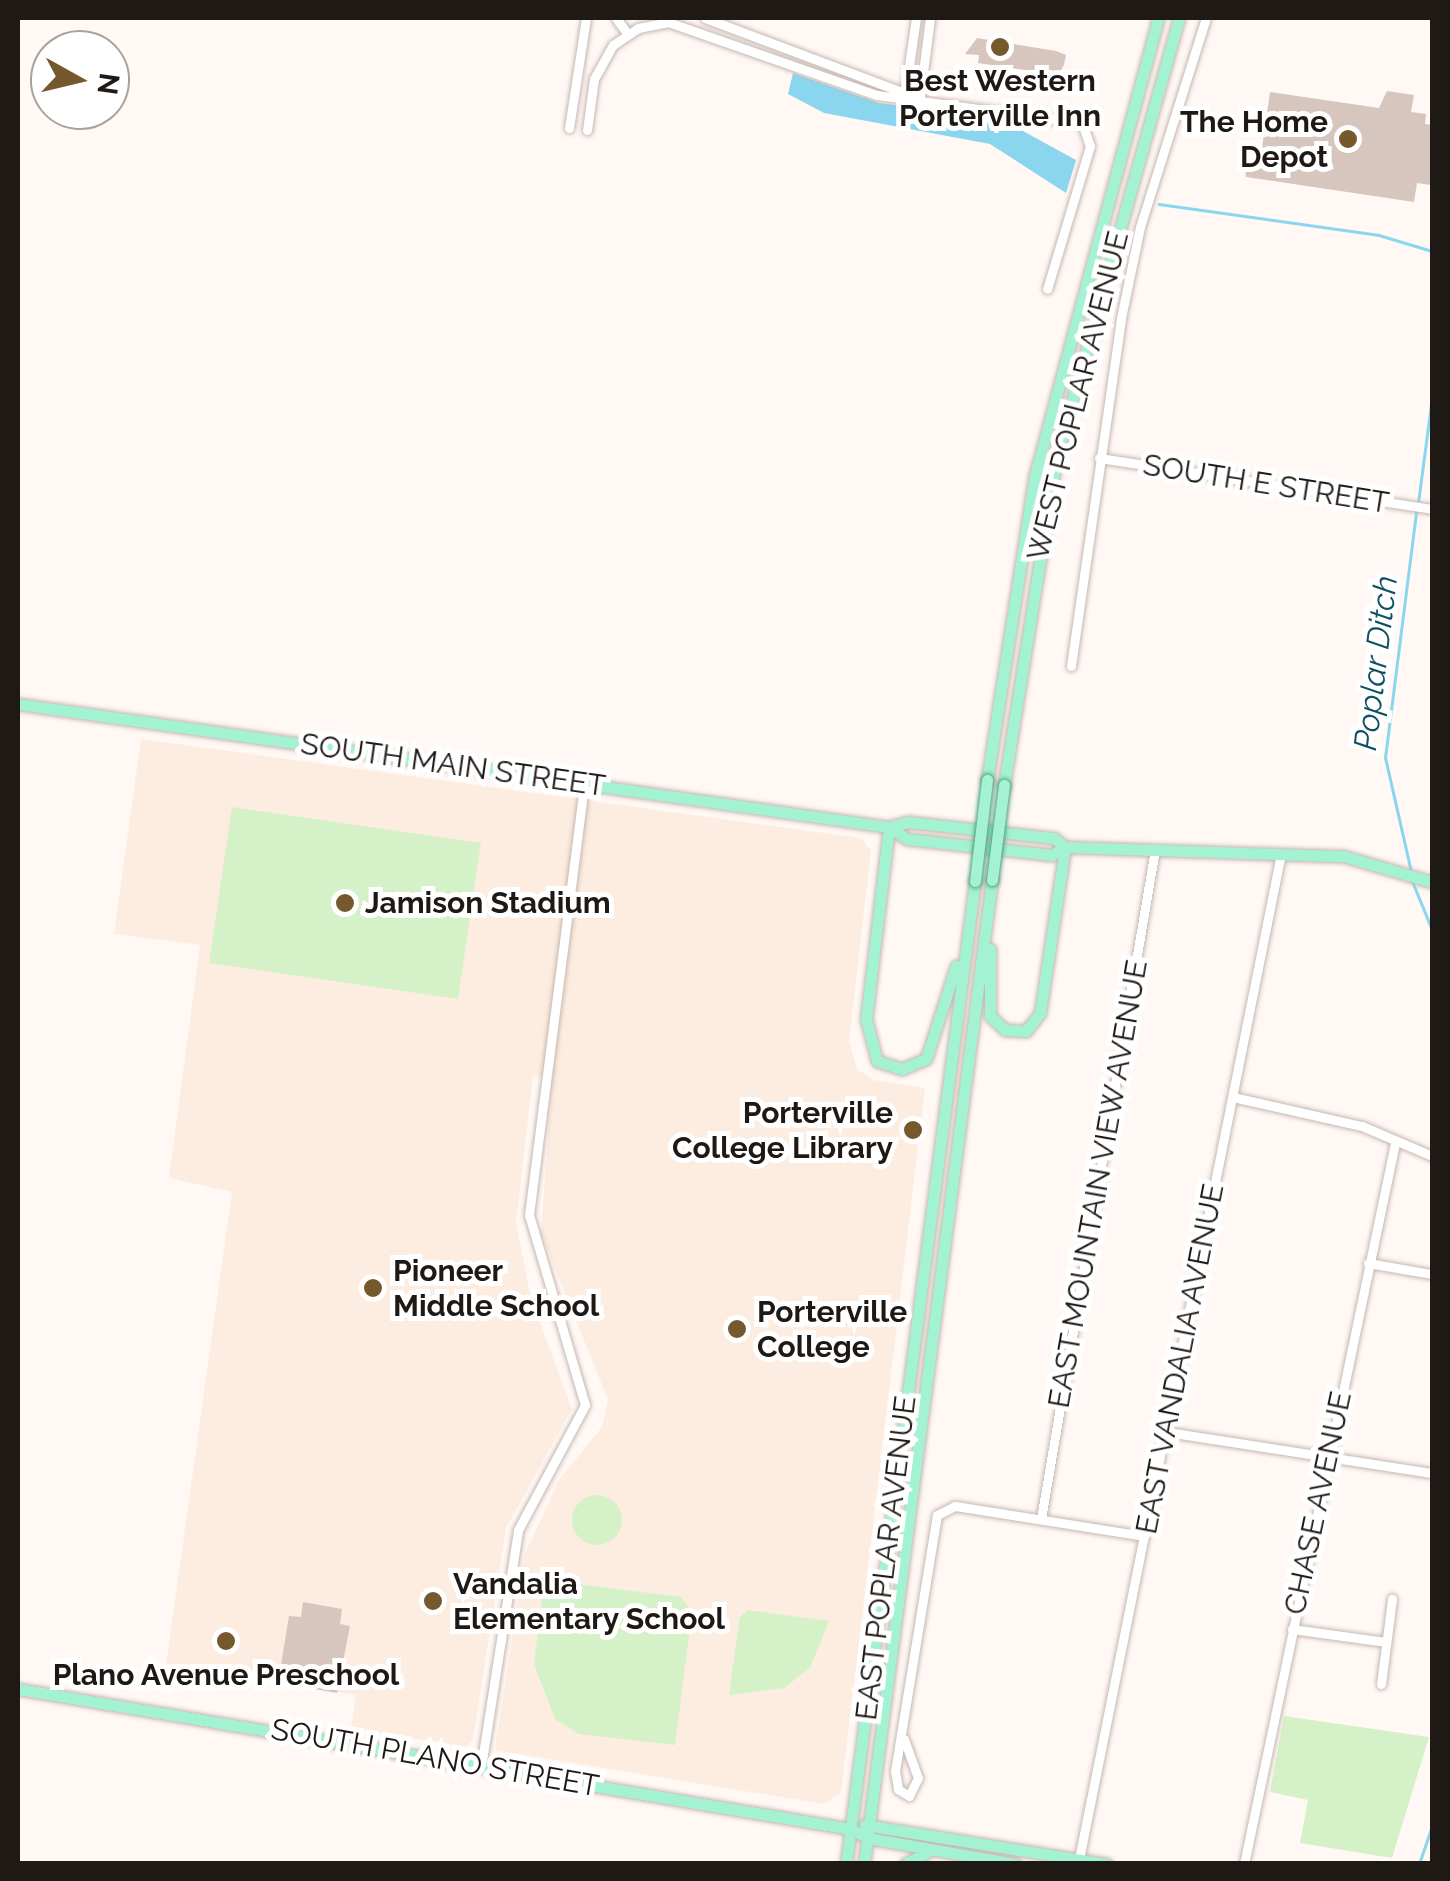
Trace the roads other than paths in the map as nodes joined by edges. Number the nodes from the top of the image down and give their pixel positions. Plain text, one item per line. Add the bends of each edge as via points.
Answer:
1 (586, 18) edge
2 (616, 18) edge
3 (705, 18) edge
4 (916, 18) edge
5 (930, 18) edge
6 (1158, 18) edge
7 (1179, 18) edge
8 (1206, 18) edge
9 (720, 23) junction
10 (627, 33) junction
11 (715, 34) junction
12 (574, 90) junction
13 (592, 92) junction
14 (906, 94) junction
15 (920, 96) junction
16 (569, 128) dead end
17 (586, 130) dead end
18 (1048, 289) dead end
19 (1100, 458) junction
20 (1432, 509) edge
21 (1071, 666) dead end
22 (18, 704) edge
23 (584, 784) junction
24 (889, 827) junction
25 (980, 836) joint
26 (997, 840) joint
27 (1065, 847) junction
28 (1155, 849) junction
29 (1281, 854) junction
30 (992, 880) junction
31 (1432, 882) edge
32 (968, 923) junction
33 (1233, 1096) junction
34 (1395, 1144) junction
35 (1432, 1156) edge
36 (1368, 1263) junction
37 (1432, 1274) edge
38 (1167, 1432) junction
39 (1329, 1456) junction
40 (1432, 1474) edge
41 (1041, 1519) junction
42 (1144, 1536) junction
43 (1392, 1599) dead end
44 (1292, 1629) junction
45 (1386, 1642) junction
46 (1382, 1684) dead end
47 (18, 1689) edge
48 (904, 1739) junction
49 (482, 1767) junction
50 (870, 1823) junction
51 (851, 1829) junction
52 (868, 1838) junction
53 (948, 1852) junction
54 (1079, 1861) edge
55 (846, 1864) edge
56 (864, 1864) edge
57 (904, 1864) edge
58 (1015, 1864) edge
59 (1107, 1864) edge
60 (1244, 1864) edge

1 - 12 street
2 - 10 street
3 - 9 street
4 - 14 street
5 - 15 street
6 - 25 main road, WEST POPLAR AVENUE, bridge via 1026,514
7 - 26 main road, WEST POPLAR AVENUE, bridge via 1057,455
8 - 19 street via 1140,227
9 - 11 street
9 - 14 street
10 - 11 street via 668,22
10 - 13 street via 601,62
11 - 14 street via 867,92
12 - 13 street
12 - 16 street
13 - 17 street
14 - 15 street
15 - 18 street via 1087,127 1090,146
19 - 20 street, SOUTH E STREET
19 - 21 street
22 - 23 main road, SOUTH MAIN STREET
23 - 24 main road, SOUTH MAIN STREET
23 - 49 street via 528,1215 584,1405 518,1530
24 - 27 main road, SOUTH MAIN STREET via 1054,838
24 - 32 main road via 866,1028 870,1051 883,1065 909,1068 929,1054
25 - 32 main road, EAST POPLAR AVENUE, bridge
26 - 30 main road, EAST POPLAR AVENUE, bridge
27 - 28 main road, SOUTH MAIN STREET
27 - 30 main road via 1040,1013 1020,1032 1000,1028 989,1010
28 - 29 main road, SOUTH MAIN STREET
28 - 41 street, EAST MOUNTAIN VIEW AVENUE
29 - 31 main road, SOUTH MAIN STREET via 1394,867
29 - 33 street, EAST VANDALIA AVENUE
30 - 50 main road, EAST POPLAR AVENUE
32 - 51 main road, EAST POPLAR AVENUE
33 - 34 street via 1362,1126
33 - 38 street, EAST VANDALIA AVENUE
34 - 35 street
34 - 36 street, CHASE AVENUE
36 - 37 street
36 - 39 street, CHASE AVENUE
38 - 39 street
38 - 42 street, EAST VANDALIA AVENUE
39 - 40 street
39 - 44 street, CHASE AVENUE
41 - 42 street
41 - 48 street, EAST POPLAR AVENUE via 955,1506 930,1524
42 - 54 street, EAST VANDALIA AVENUE
43 - 45 street
44 - 45 street
44 - 60 street, CHASE AVENUE
45 - 46 street
47 - 49 main road, SOUTH PLANO STREET
48 - 48 street, EAST POPLAR AVENUE via 918,1778 909,1796 895,1780
49 - 51 main road, SOUTH PLANO STREET
50 - 51 main road, SOUTH PLANO STREET
50 - 52 main road, EAST POPLAR AVENUE
50 - 54 main road, SOUTH PLANO STREET
51 - 52 main road, SOUTH PLANO STREET
51 - 55 main road, EAST POPLAR AVENUE
52 - 53 main road, SOUTH PLANO STREET
52 - 56 main road, EAST POPLAR AVENUE
53 - 57 main road
53 - 58 main road, SOUTH PLANO STREET
54 - 59 main road, SOUTH PLANO STREET

